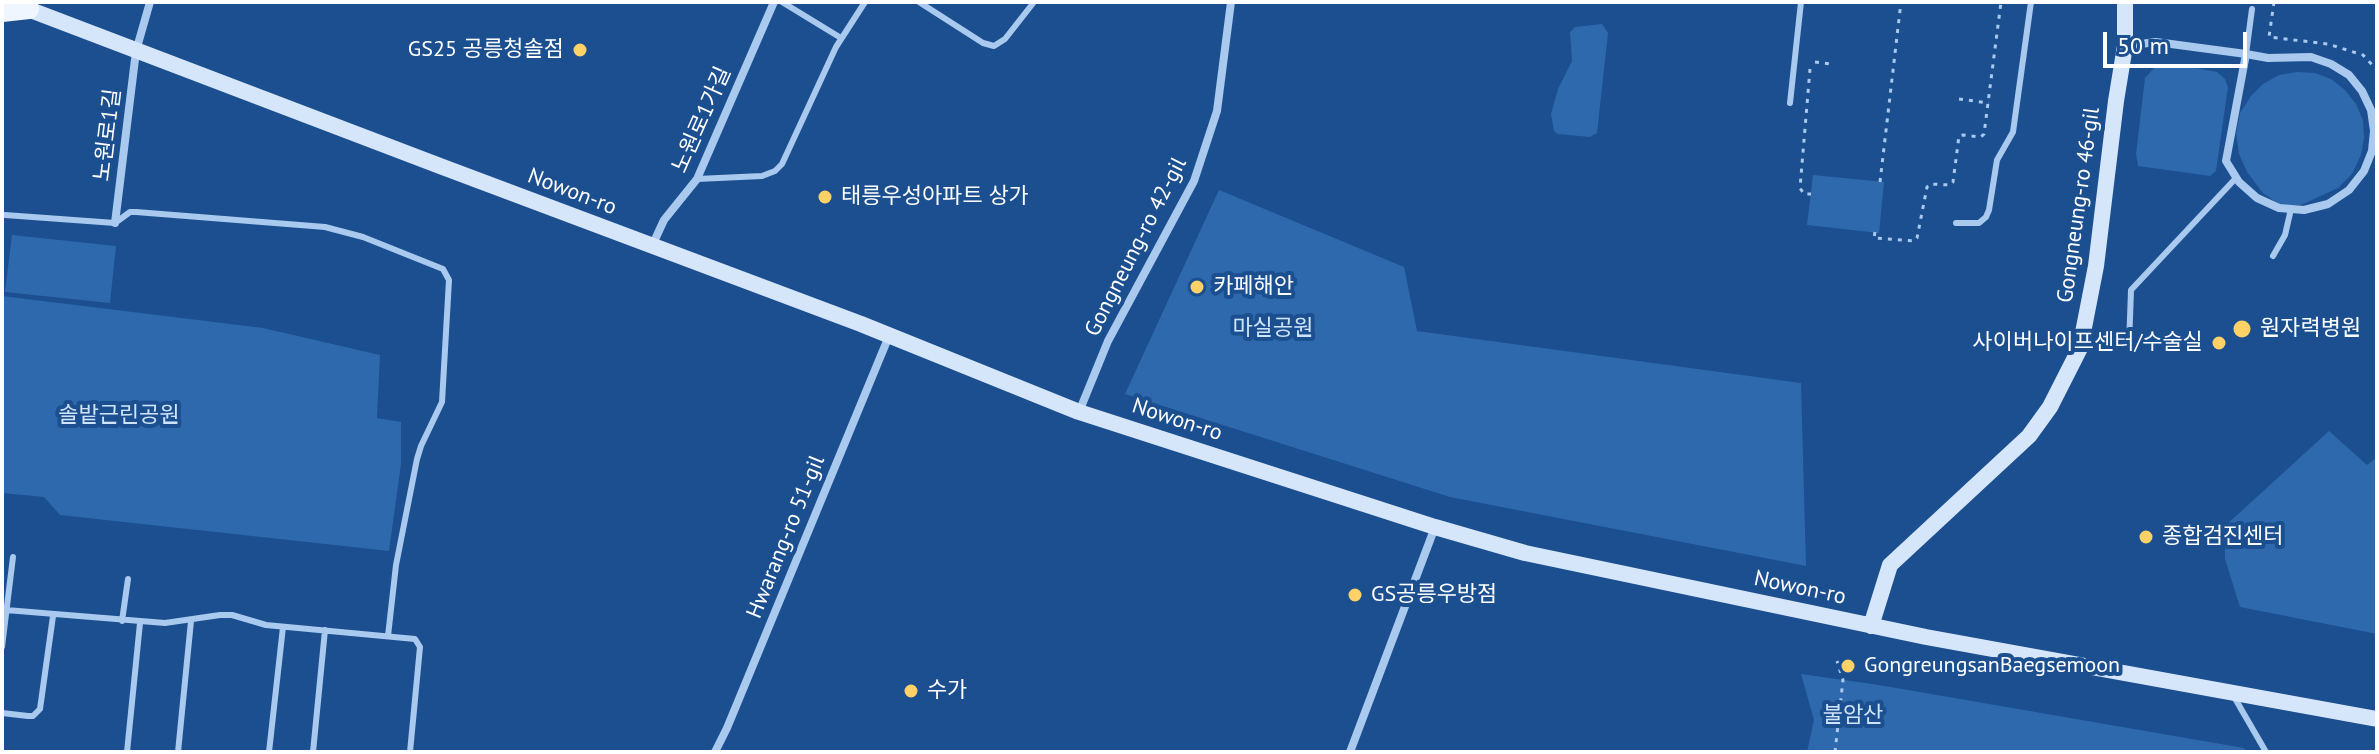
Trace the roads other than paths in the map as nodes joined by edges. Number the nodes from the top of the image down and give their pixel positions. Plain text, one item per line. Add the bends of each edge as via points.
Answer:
1 (150, 2) edge
2 (774, 2) edge
3 (782, 2) edge
4 (865, 2) edge
5 (919, 2) edge
6 (1034, 2) edge
7 (1231, 2) edge
8 (1801, 2) edge
9 (2031, 2) edge
10 (2125, 2) edge
11 (20, 6) edge
12 (2252, 9) dead end
13 (2, 12) edge
14 (841, 38) junction
15 (2125, 46) junction
16 (136, 51) junction
17 (2246, 54) junction
18 (1790, 103) dead end
19 (2375, 150) edge
20 (2236, 178) junction
21 (697, 179) junction
22 (2291, 209) junction
23 (5, 215) dead end
24 (115, 223) junction
25 (1956, 223) dead end
26 (652, 246) junction
27 (2273, 256) dead end
28 (889, 336) junction
29 (2129, 346) dead end
30 (1079, 412) junction
31 (1435, 527) junction
32 (13, 557) dead end
33 (128, 579) dead end
34 (6, 610) junction
35 (53, 616) junction
36 (122, 621) junction
37 (191, 621) junction
38 (140, 623) junction
39 (1871, 626) junction
40 (283, 627) junction
41 (325, 630) junction
42 (388, 636) junction
43 (2, 647) edge
44 (2232, 692) junction
45 (2, 713) edge
46 (2377, 719) edge
47 (127, 752) edge
48 (178, 752) edge
49 (269, 752) edge
50 (313, 752) edge
51 (410, 752) edge
52 (715, 752) edge
53 (1350, 752) edge
54 (2266, 752) edge

1 - 16 street, 노원로1길
2 - 21 street, 노원로1가길
3 - 14 lane
4 - 14 lane
5 - 6 lane via 994,46
7 - 30 street, Gongneung-ro 42-gil via 1217,111 1194,181 1108,341
8 - 18 lane
9 - 25 lane via 2013,132 1997,160 1989,210 1979,223
10 - 15 main road, Gongneung-ro 46-gil
11 - 13 main road
11 - 16 main road, Nowon-ro
12 - 17 lane
14 - 21 lane via 775,171
15 - 17 street via 2156,42
15 - 39 main road, Gongneung-ro 46-gil via 2080,348 2029,436 1890,565
16 - 24 street, 노원로1길
16 - 26 main road, Nowon-ro
17 - 19 street via 2311,57 2349,75 2371,110
17 - 20 street via 2226,161
19 - 22 street via 2349,190 2328,204
20 - 22 street via 2257,198
20 - 29 lane via 2131,290
21 - 26 street, 노원로1가길 via 664,220
22 - 27 lane
23 - 24 lane
24 - 42 lane via 136,212 325,227 438,266 447,274 442,402 417,459
26 - 28 main road, Nowon-ro
28 - 30 main road, Nowon-ro
28 - 52 street, Hwarang-ro 51-gil
30 - 31 main road, Nowon-ro
31 - 39 main road, Nowon-ro via 1525,553
31 - 53 street
32 - 34 lane
33 - 36 lane
34 - 35 lane
34 - 43 lane
35 - 36 lane
35 - 45 lane via 40,709 33,716
36 - 38 lane
37 - 38 lane
37 - 40 lane via 232,615
37 - 48 lane
38 - 47 lane
39 - 44 main road, Nowon-ro
40 - 41 lane
40 - 49 lane
41 - 42 lane
41 - 50 lane
42 - 51 lane via 415,639 420,647
44 - 46 main road, Nowon-ro
44 - 54 lane

